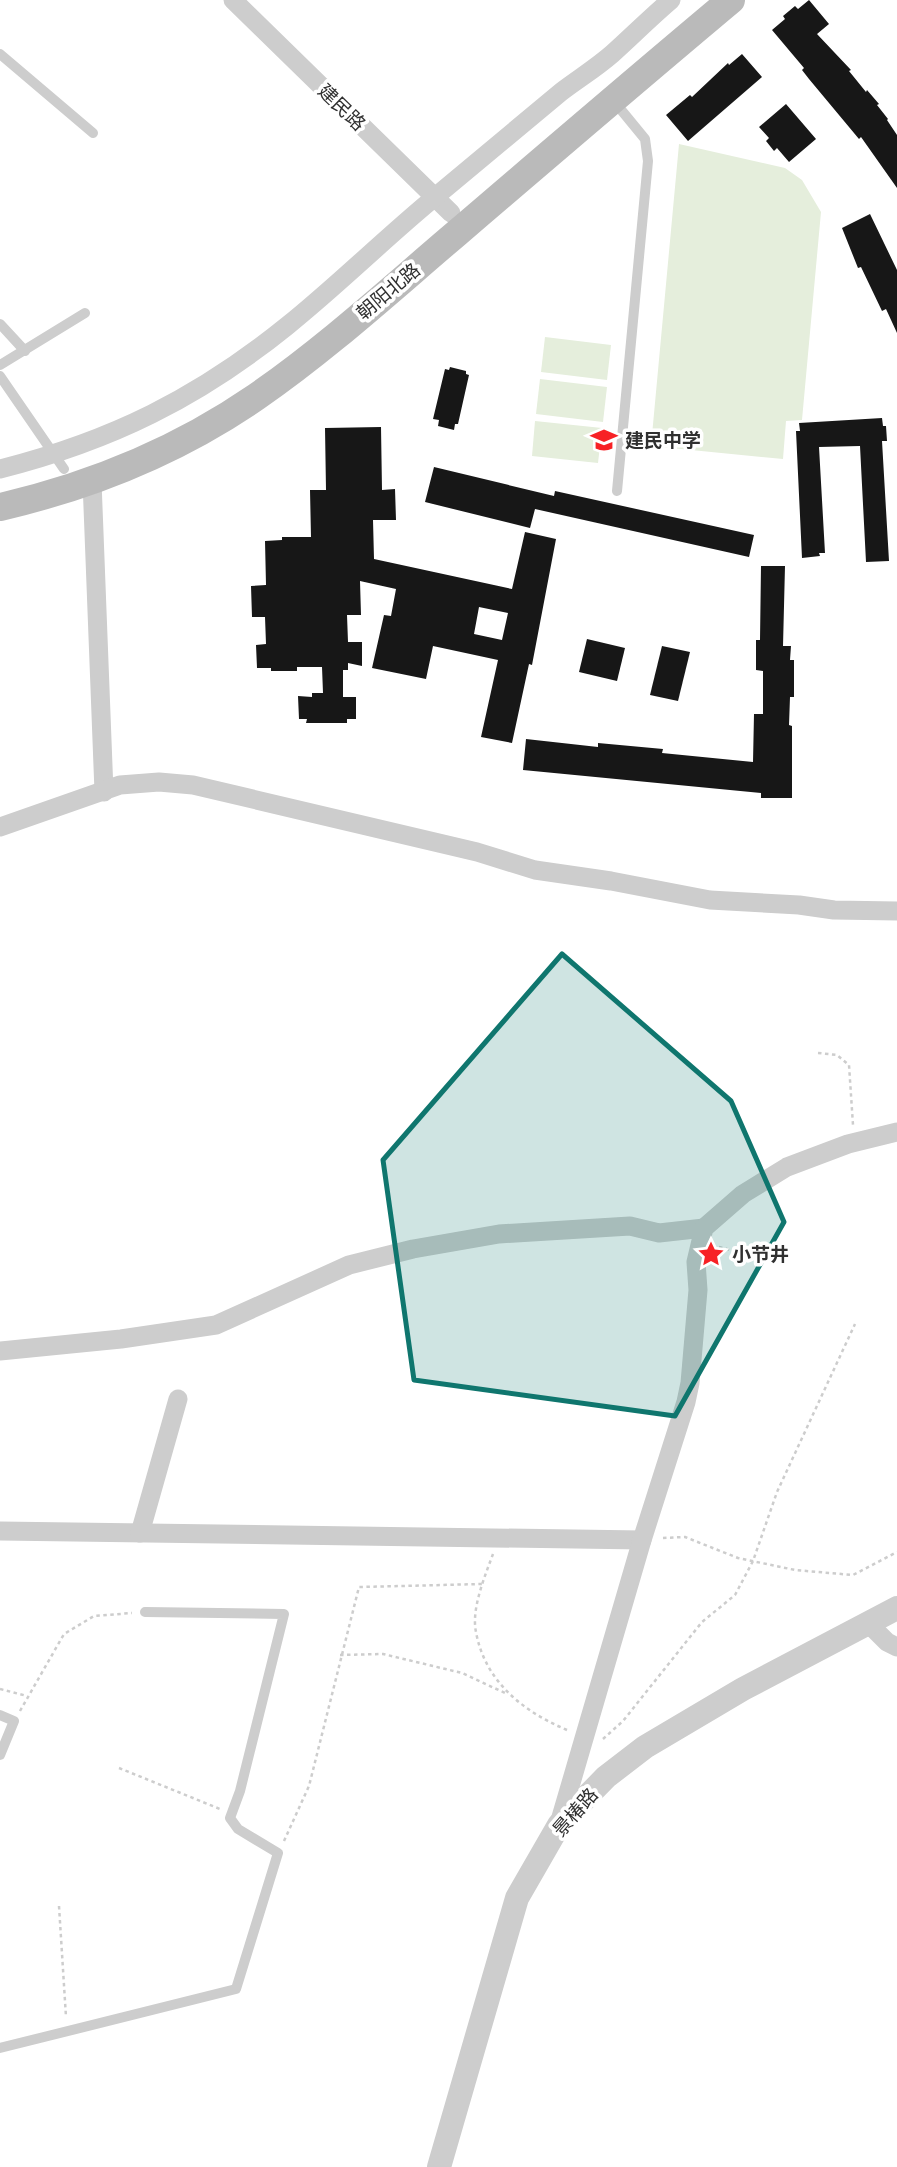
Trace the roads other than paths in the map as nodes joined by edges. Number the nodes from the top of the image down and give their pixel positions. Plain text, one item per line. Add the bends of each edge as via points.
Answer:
1 (233, 0) edge
2 (701, 0) edge
3 (731, 0) edge
4 (669, 1) edge
5 (0, 54) edge
6 (613, 100) junction
7 (93, 133) dead end
8 (443, 205) junction
9 (85, 313) dead end
10 (0, 324) edge
11 (25, 351) junction
12 (0, 365) edge
13 (0, 376) edge
14 (58, 462) junction
15 (0, 469) edge
16 (92, 481) junction
17 (0, 487) edge
18 (617, 491) dead end
19 (0, 507) edge
20 (103, 792) junction
21 (0, 827) edge
22 (897, 911) edge
23 (897, 1132) edge
24 (708, 1237) junction
25 (0, 1351) edge
26 (178, 1399) dead end
27 (0, 1531) edge
28 (139, 1533) junction
29 (642, 1539) junction
30 (897, 1608) edge
31 (145, 1612) road end
32 (869, 1624) junction
33 (897, 1647) edge
34 (0, 1715) edge
35 (0, 1755) edge
36 (559, 1825) junction
37 (0, 2048) edge
38 (439, 2167) edge

1 - 8 street, 建民路
2 - 8 main road, 朝阳北路
3 - 6 main road, 朝阳北路
4 - 8 street via 610,56 479,163
5 - 7 lane
6 - 16 main road, 朝阳北路 via 284,377 192,436
6 - 18 lane via 645,139 648,161
8 - 14 main road, 朝阳北路 via 333,313 244,381 149,436
9 - 11 lane
10 - 11 lane
11 - 12 lane
13 - 14 lane
14 - 15 street
14 - 17 main road, 朝阳北路
16 - 19 main road, 朝阳北路
16 - 20 street
20 - 21 street
20 - 22 street via 140,783 193,785 535,870 710,900
23 - 24 street via 787,1167 743,1194
24 - 25 street via 630,1226 499,1234 413,1248 349,1265 216,1325
24 - 29 street via 696,1262 690,1383
26 - 28 street
27 - 28 street
28 - 29 street
29 - 36 street
30 - 32 street, 景椿路
31 - 37 lane via 284,1614 230,1818 238,1829 278,1853 236,1989
32 - 33 street
32 - 36 street, 景椿路 via 743,1689 645,1747 606,1777
34 - 35 lane via 14,1721
36 - 38 street, 景椿路 via 517,1898

